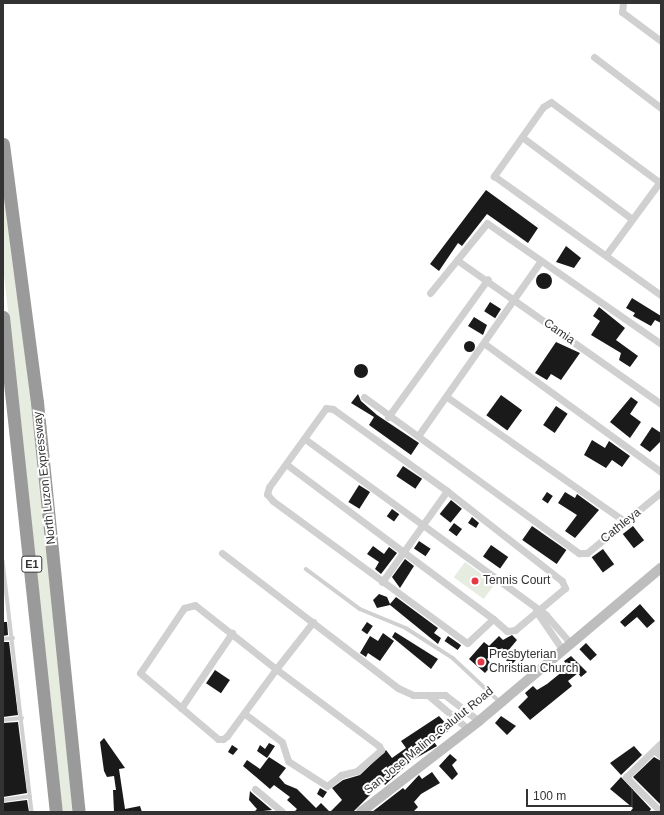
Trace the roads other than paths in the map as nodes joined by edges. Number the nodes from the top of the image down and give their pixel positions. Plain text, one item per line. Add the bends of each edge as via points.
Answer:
1 (623, 3) edge
2 (661, 41) edge
3 (594, 57) dead end
4 (661, 108) edge
5 (522, 137) junction
6 (3, 144) edge
7 (660, 181) edge
8 (632, 219) junction
9 (606, 255) junction
10 (457, 260) junction
11 (539, 263) junction
12 (488, 279) junction
13 (430, 293) dead end
14 (661, 295) edge
15 (513, 299) junction
16 (3, 317) edge
17 (485, 344) junction
18 (661, 344) edge
19 (364, 397) dead end
20 (447, 397) junction
21 (661, 404) edge
22 (388, 416) junction
23 (418, 436) junction
24 (305, 439) junction
25 (286, 464) junction
26 (661, 472) edge
27 (447, 491) junction
28 (661, 492) edge
29 (627, 523) junction
30 (423, 525) junction
31 (222, 553) dead end
32 (403, 554) junction
33 (3, 563) edge
34 (661, 568) edge
35 (306, 569) dead end
36 (382, 582) junction
37 (536, 611) junction
38 (493, 619) junction
39 (313, 622) junction
40 (556, 626) junction
41 (232, 633) junction
42 (549, 633) junction
43 (13, 638) junction
44 (3, 639) edge
45 (566, 646) junction
46 (276, 668) junction
47 (428, 695) junction
48 (500, 702) junction
49 (462, 706) junction
50 (181, 708) junction
51 (245, 714) junction
52 (453, 716) junction
53 (22, 718) junction
54 (3, 720) edge
55 (479, 720) junction
56 (468, 729) junction
57 (661, 743) edge
58 (654, 750) junction
59 (661, 756) edge
60 (255, 789) dead end
61 (30, 796) junction
62 (3, 800) edge
63 (32, 812) edge
64 (56, 812) edge
65 (79, 812) edge
66 (282, 812) edge
67 (361, 812) edge
68 (661, 812) edge

1 - 2 street via 622,12
3 - 4 street
5 - 7 street via 546,103 556,103
5 - 8 street
5 - 9 street via 494,176
6 - 65 highway, North Luzon Expressway / E1 via 37,402
7 - 8 street
8 - 9 street
9 - 14 street
10 - 11 street via 486,223
10 - 12 street, Camia
10 - 13 street
11 - 15 street
11 - 18 street
12 - 15 street, Camia
12 - 22 street
15 - 17 street
15 - 21 street, Camia
16 - 64 highway, North Luzon Expressway / E1
17 - 20 street
17 - 26 street
19 - 22 street
20 - 23 street
20 - 29 street
22 - 23 street
23 - 29 street, Cathleya via 579,554 587,553
24 - 25 street
24 - 27 street via 326,408 330,408
24 - 30 street
25 - 32 street
25 - 36 street via 269,486 269,497
27 - 30 street
27 - 37 street via 564,583 562,590
28 - 29 street, Cathleya
30 - 32 street
30 - 37 street
31 - 39 street
32 - 36 street
32 - 38 street
33 - 43 lane
34 - 45 main road, San Jose Malino-Calulut Road
35 - 48 lane via 363,611 406,628 453,658
36 - 38 street via 467,643
37 - 38 street via 511,631
37 - 40 street via 546,615
37 - 42 street
39 - 46 street
39 - 47 street via 398,688 413,695
40 - 42 street
40 - 45 street
41 - 46 street
41 - 50 street
41 - 50 street via 195,605 187,604 145,663 141,675
42 - 45 street
43 - 44 lane
43 - 53 lane
45 - 48 main road, San Jose Malino-Calulut Road
46 - 51 street
46 - 51 street via 381,750 357,771 341,775 327,786 288,761 282,742
47 - 49 street via 445,695
47 - 52 street
48 - 55 main road, San Jose Malino-Calulut Road
49 - 52 street
49 - 55 street
50 - 51 street via 221,740 228,736
52 - 56 street
53 - 54 lane
53 - 61 lane
55 - 56 main road, San Jose Malino-Calulut Road
56 - 67 main road, San Jose Malino-Calulut Road
57 - 58 street
58 - 59 street
58 - 68 street via 626,777
60 - 66 street
61 - 62 lane
61 - 63 lane

